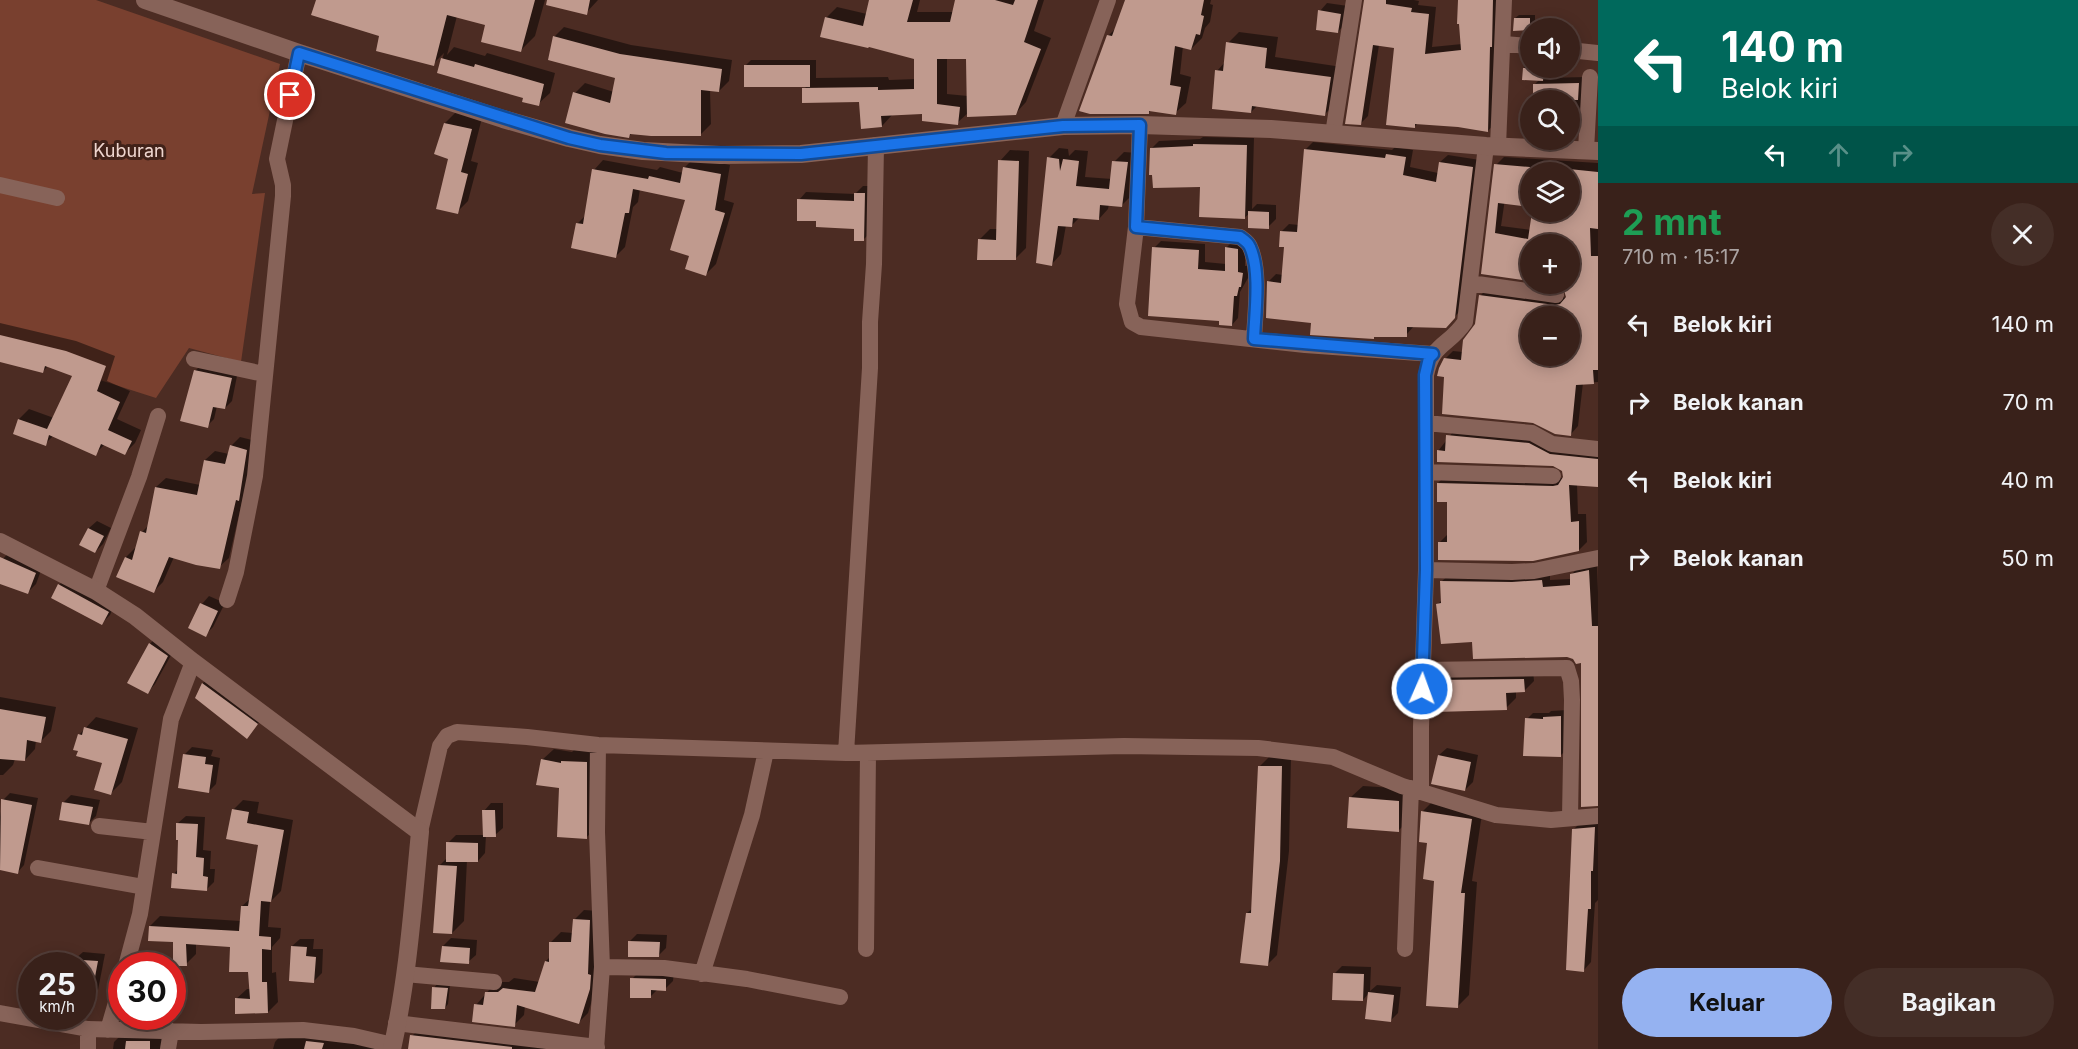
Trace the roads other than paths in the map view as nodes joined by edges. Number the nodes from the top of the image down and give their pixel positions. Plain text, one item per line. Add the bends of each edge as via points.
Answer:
1 (145, 0) edge
2 (1108, 0) edge
3 (1354, 0) edge
4 (1504, 0) edge
5 (1504, 44) junction
6 (1520, 45) edge
7 (1580, 51) edge
8 (299, 53) junction
9 (1598, 53) edge
10 (1590, 77) dead end
11 (1140, 125) junction
12 (1063, 126) junction
13 (1333, 134) junction
14 (876, 145) junction
15 (1492, 146) junction
16 (1592, 151) edge
17 (0, 185) edge
18 (57, 198) dead end
19 (1136, 227) junction
20 (1470, 283) junction
21 (1556, 295) dead end
22 (1254, 339) junction
23 (1433, 354) junction
24 (194, 359) dead end
25 (264, 374) junction
26 (158, 416) dead end
27 (1426, 423) junction
28 (1598, 449) edge
29 (1426, 472) junction
30 (1553, 476) dead end
31 (0, 542) edge
32 (1598, 558) edge
33 (1426, 570) junction
34 (96, 591) junction
35 (227, 600) dead end
36 (193, 662) junction
37 (1423, 670) junction
38 (598, 745) junction
39 (766, 751) junction
40 (846, 753) junction
41 (868, 753) junction
42 (1416, 790) junction
43 (1598, 816) edge
44 (1570, 819) junction
45 (99, 826) dead end
46 (153, 832) junction
47 (420, 832) junction
48 (38, 868) dead end
49 (144, 887) junction
50 (866, 949) dead end
51 (1405, 950) dead end
52 (130, 952) edge
53 (602, 967) junction
54 (405, 974) junction
55 (702, 974) junction
56 (494, 982) dead end
57 (840, 997) dead end
58 (0, 1013) edge
59 (18, 1016) edge
60 (396, 1023) junction
61 (96, 1029) edge
62 (88, 1030) edge
63 (108, 1030) joint
64 (171, 1031) junction
65 (392, 1047) edge
66 (597, 1048) edge
67 (88, 1049) edge
68 (168, 1049) edge

1 - 8 main road
2 - 12 street
3 - 13 street
4 - 5 street
5 - 6 street
5 - 15 street
7 - 9 street
8 - 14 main road via 600,145 720,154 801,154
8 - 25 street via 277,159 283,196
10 - 16 street
11 - 12 main road
11 - 13 main road
11 - 19 street
12 - 14 main road
13 - 15 main road
14 - 40 street via 870,368
15 - 16 main road
15 - 20 street
17 - 18 street
19 - 22 street via 1240,237 1249,244 1255,262
19 - 22 street via 1127,304 1132,322 1141,327
20 - 21 street
20 - 23 street via 1465,322
22 - 23 street
23 - 27 street via 1425,375
24 - 25 street
25 - 35 street via 255,476
26 - 34 street
27 - 28 street via 1532,433 1552,444
27 - 29 street
29 - 30 street
29 - 33 street
31 - 34 main road
32 - 33 street via 1534,571
33 - 37 street
34 - 36 main road
36 - 46 street via 171,719
36 - 47 main road
37 - 42 street
37 - 44 street via 1567,668 1572,700
38 - 39 street
38 - 47 street via 457,732 447,736 440,746
38 - 53 street
39 - 40 street
39 - 55 street via 752,815
40 - 41 street
41 - 42 street via 1124,746 1258,748 1332,757
41 - 50 street
42 - 44 street via 1496,815
42 - 51 street
43 - 44 street
45 - 46 street
46 - 49 street
47 - 54 main road
48 - 49 street
49 - 52 street
53 - 55 street via 664,968
53 - 66 street
54 - 56 street
54 - 60 main road
55 - 57 street
58 - 59 street
60 - 65 main road
60 - 66 street
61 - 63 street
62 - 67 street
63 - 64 street
64 - 65 street via 303,1030 354,1036
64 - 68 street

